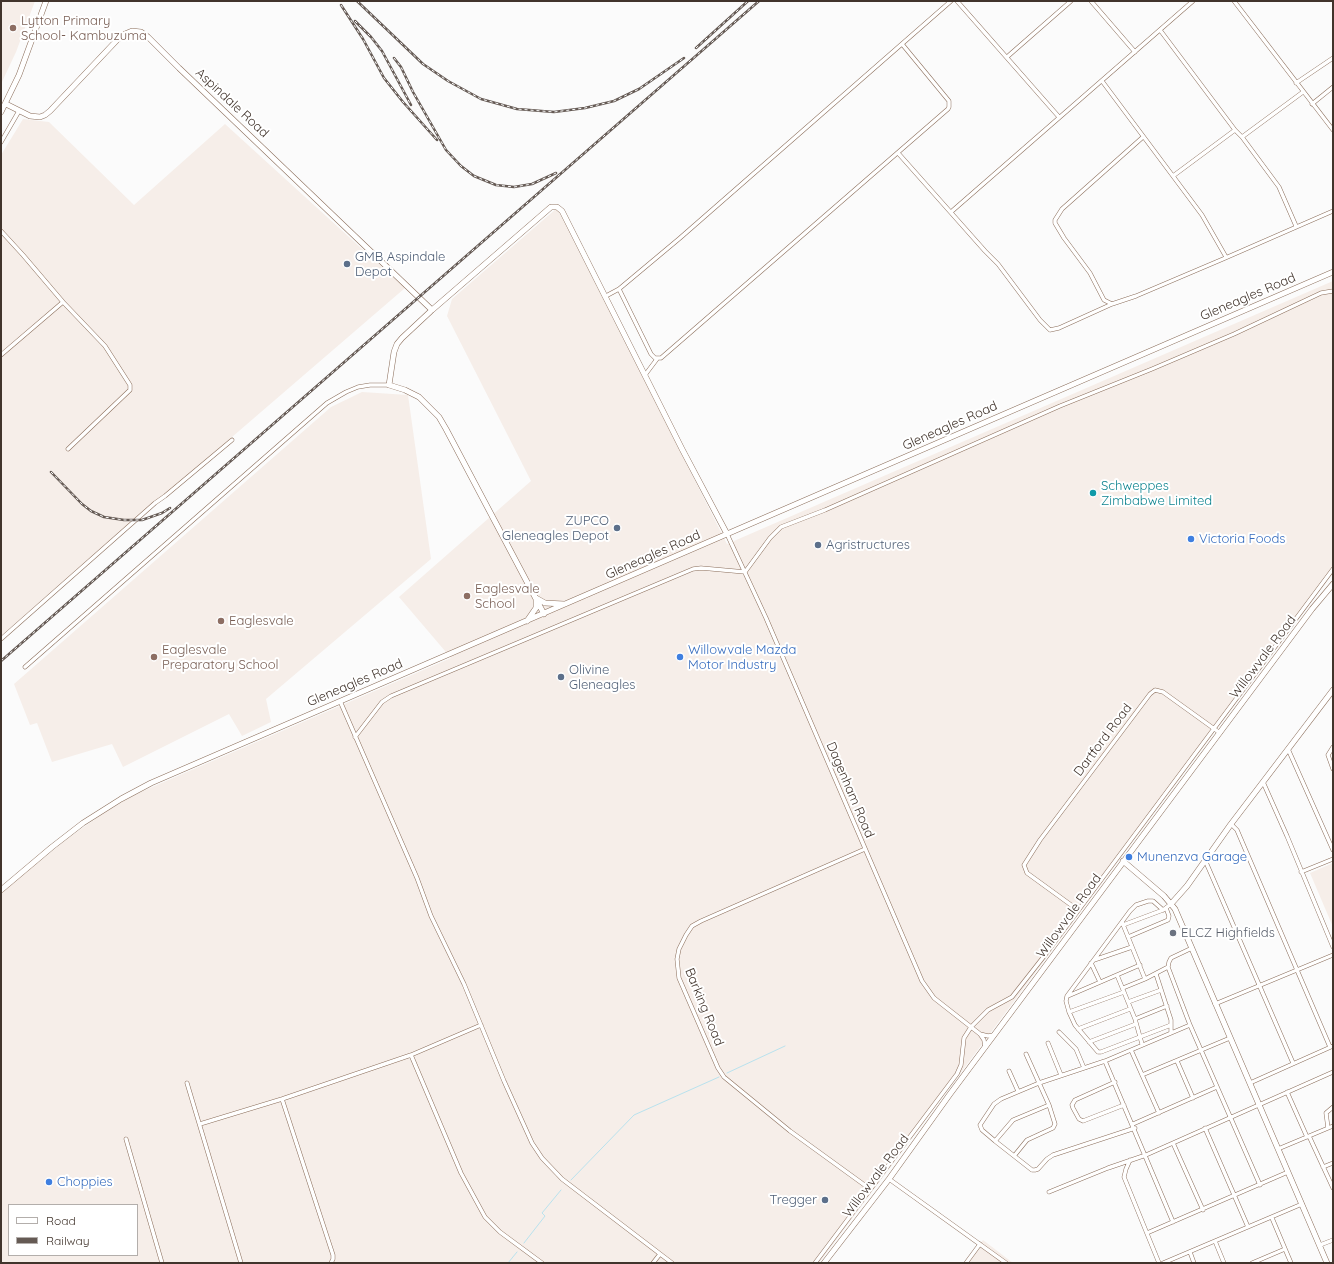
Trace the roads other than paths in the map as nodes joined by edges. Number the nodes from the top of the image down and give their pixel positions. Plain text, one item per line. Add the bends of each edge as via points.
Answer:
1 (46, 1) edge
2 (951, 1) edge
3 (957, 1) edge
4 (1071, 1) edge
5 (1091, 1) edge
6 (1193, 1) edge
7 (1234, 1) edge
8 (1160, 30) junction
9 (902, 44) junction
10 (1135, 52) junction
11 (1007, 57) junction
12 (1333, 58) edge
13 (1102, 81) junction
14 (1296, 83) junction
15 (1333, 87) edge
16 (1303, 92) junction
17 (6, 104) junction
18 (1312, 104) junction
19 (19, 111) junction
20 (1, 112) edge
21 (1059, 117) junction
22 (1235, 130) junction
23 (1333, 130) edge
24 (1143, 137) junction
25 (1242, 137) junction
26 (1, 142) edge
27 (898, 153) junction
28 (1173, 176) junction
29 (1333, 211) edge
30 (951, 212) junction
31 (1296, 226) junction
32 (1, 231) edge
33 (1226, 258) junction
34 (1333, 272) edge
35 (619, 289) junction
36 (1333, 291) edge
37 (606, 296) junction
38 (62, 302) junction
39 (1112, 304) junction
40 (432, 310) junction
41 (1, 355) edge
42 (657, 359) junction
43 (645, 375) junction
44 (389, 385) junction
45 (232, 440) dead end
46 (68, 449) dead end
47 (727, 534) junction
48 (1333, 569) edge
49 (745, 572) junction
50 (1333, 584) edge
51 (536, 598) junction
52 (565, 604) junction
53 (544, 614) junction
54 (525, 622) junction
55 (1, 639) edge
56 (25, 667) dead end
57 (1333, 690) edge
58 (340, 701) junction
59 (1214, 729) junction
60 (1220, 733) junction
61 (355, 736) junction
62 (1333, 747) edge
63 (1288, 749) junction
64 (1333, 769) edge
65 (1263, 782) junction
66 (1231, 824) junction
67 (865, 849) junction
68 (1333, 850) edge
69 (1333, 859) edge
70 (1206, 860) junction
71 (1124, 861) junction
72 (1301, 872) junction
73 (1, 890) edge
74 (1172, 904) junction
75 (1164, 909) junction
76 (1078, 910) junction
77 (1123, 924) junction
78 (1128, 937) junction
79 (1132, 947) junction
80 (1192, 948) junction
81 (1333, 948) edge
82 (1333, 955) edge
83 (1092, 962) junction
84 (1140, 965) junction
85 (1168, 967) junction
86 (1297, 969) junction
87 (1156, 974) junction
88 (1117, 975) junction
89 (1145, 979) junction
90 (1100, 982) junction
91 (1259, 985) junction
92 (1124, 990) junction
93 (1161, 990) junction
94 (1067, 996) junction
95 (1128, 1002) junction
96 (1216, 1004) junction
97 (1167, 1006) junction
98 (1130, 1009) junction
99 (1069, 1012) junction
100 (1135, 1019) junction
101 (1136, 1024) junction
102 (481, 1025) junction
103 (1171, 1025) junction
104 (1190, 1025) junction
105 (971, 1027) junction
106 (1078, 1030) junction
107 (1059, 1032) dead end
108 (1171, 1033) junction
109 (980, 1034) junction
110 (995, 1034) junction
111 (1140, 1037) junction
112 (1230, 1038) junction
113 (1089, 1042) junction
114 (1048, 1043) dead end
115 (1142, 1044) junction
116 (1332, 1047) edge
117 (985, 1048) junction
118 (1131, 1050) junction
119 (1202, 1050) junction
120 (1026, 1054) dead end
121 (411, 1055) junction
122 (1105, 1061) junction
123 (1177, 1061) junction
124 (1293, 1063) junction
125 (1084, 1068) junction
126 (1009, 1071) dead end
127 (1333, 1072) edge
128 (1061, 1075) junction
129 (1142, 1075) junction
130 (1115, 1082) junction
131 (187, 1083) dead end
132 (1039, 1083) junction
133 (1250, 1083) junction
134 (1218, 1087) junction
135 (1018, 1091) junction
136 (1287, 1092) junction
137 (282, 1098) junction
138 (1193, 1098) junction
139 (1259, 1104) junction
140 (1049, 1105) junction
141 (1124, 1105) junction
142 (1333, 1107) edge
143 (1159, 1113) junction
144 (1231, 1117) junction
145 (200, 1124) junction
146 (1134, 1126) junction
147 (1333, 1126) edge
148 (1205, 1128) junction
149 (1328, 1128) junction
150 (1308, 1137) junction
151 (126, 1139) dead end
152 (995, 1141) junction
153 (1173, 1142) junction
154 (1278, 1149) junction
155 (1146, 1154) junction
156 (1014, 1156) junction
157 (1130, 1160) junction
158 (1333, 1163) edge
159 (1324, 1167) junction
160 (1288, 1172) junction
161 (888, 1179) junction
162 (1260, 1184) junction
163 (1333, 1188) edge
164 (870, 1189) junction
165 (1049, 1192) dead end
166 (1234, 1196) junction
167 (1302, 1204) junction
168 (1203, 1210) junction
169 (1272, 1218) junction
170 (1173, 1222) junction
171 (1248, 1228) junction
172 (1147, 1233) junction
173 (1333, 1240) edge
174 (1215, 1241) junction
175 (980, 1244) junction
176 (1320, 1245) junction
177 (1285, 1249) junction
178 (1190, 1252) junction
179 (660, 1254) junction
180 (1261, 1261) edge
181 (162, 1263) edge
182 (241, 1263) edge
183 (331, 1263) edge
184 (542, 1263) edge
185 (653, 1263) edge
186 (672, 1263) edge
187 (815, 1263) edge
188 (824, 1263) edge
189 (966, 1263) edge
190 (1006, 1263) edge
191 (1159, 1263) edge
192 (1163, 1263) edge
193 (1194, 1263) edge
194 (1224, 1263) edge
195 (1252, 1263) edge
196 (1290, 1263) edge
197 (1327, 1263) edge

1 - 17 street
2 - 9 street
3 - 11 street
4 - 11 street
5 - 10 street
6 - 8 street
7 - 14 street
8 - 10 street
8 - 22 street
9 - 27 street via 950,104 948,109
9 - 35 street
10 - 13 street
11 - 21 street
12 - 14 street
13 - 21 street
13 - 24 street
14 - 16 street
15 - 18 street
16 - 18 street
16 - 25 street
17 - 19 street, Aspindale Road
17 - 20 street
18 - 23 street
19 - 26 street
19 - 40 street, Aspindale Road via 35,117 45,115 118,39 132,31 141,32
21 - 30 street
22 - 25 street
22 - 28 street
24 - 28 street
24 - 39 street via 1062,209 1055,220 1064,238 1090,273 1104,300
25 - 31 street via 1279,188
27 - 30 street
27 - 42 street via 665,355
28 - 33 street via 1208,224
29 - 31 street
30 - 39 street via 998,264 1050,330
31 - 33 street
32 - 38 street
33 - 39 street
34 - 47 street, Gleneagles Road
35 - 37 street
35 - 42 street via 651,354
36 - 49 street via 1321,293 1234,334 1060,406 781,528
37 - 40 street via 562,211 555,206 548,209
37 - 43 street
38 - 41 street
38 - 46 street via 105,346 130,385 130,390
40 - 44 street via 397,344
42 - 43 street
43 - 47 street
44 - 51 street via 419,397 438,417
44 - 56 street via 358,387 336,396
45 - 55 street via 155,503
47 - 49 street, Dagenham Road
47 - 52 street, Gleneagles Road
48 - 59 street
49 - 61 street via 693,569 391,696 382,702
49 - 67 street, Dagenham Road
50 - 60 street, Willowvale Road
51 - 52 street via 545,603
51 - 53 street
51 - 54 street via 536,608
52 - 53 street, Gleneagles Road
53 - 54 street, Gleneagles Road
54 - 58 street, Gleneagles Road
57 - 63 street
58 - 61 street
58 - 73 street, Gleneagles Road via 158,780 121,799 74,829
59 - 60 street, Dartford Road
59 - 76 street
59 - 76 street, Dartford Road via 1169,695 1158,690 1152,692 1040,840 1024,868 1027,873
60 - 71 street, Willowvale Road
61 - 102 street
62 - 64 street via 1328,755
63 - 65 street
63 - 68 street
65 - 66 street
65 - 72 street
66 - 70 street
66 - 86 street via 1237,830
67 - 105 street, Dagenham Road via 922,981 934,998
67 - 164 street, Barking Road via 701,920 692,926 686,935 677,959 679,978 724,1077 790,1131
69 - 72 street
70 - 74 street
70 - 91 street
71 - 74 street
71 - 110 street, Willowvale Road
72 - 81 street
74 - 75 street
74 - 80 street
75 - 77 street
75 - 77 street via 1153,901 1148,901 1130,911
75 - 78 street via 1169,916 1168,920
76 - 105 street via 1012,996 988,1010
77 - 78 street
77 - 83 street
78 - 79 street
79 - 83 street
79 - 84 street
80 - 85 street via 1171,958
80 - 96 street
82 - 86 street
83 - 90 street
83 - 94 street
84 - 88 street
84 - 89 street
85 - 87 street
85 - 104 street
86 - 91 street
86 - 116 street
87 - 89 street
87 - 93 street
88 - 90 street
88 - 92 street
89 - 92 street
90 - 94 street
91 - 96 street
91 - 124 street
92 - 95 street
92 - 99 street
93 - 95 street
93 - 97 street
94 - 99 street
95 - 98 street
96 - 112 street
97 - 100 street
97 - 103 street
98 - 100 street
98 - 106 street
99 - 106 street
100 - 101 street
101 - 111 street
101 - 113 street
102 - 121 street
102 - 179 street via 525,1129 542,1158 571,1187
103 - 108 street
103 - 111 street
104 - 108 street
104 - 119 street
105 - 109 street, Dagenham Road
105 - 164 street via 964,1038 961,1065 957,1074
106 - 113 street
107 - 125 street via 1076,1049
108 - 115 street
109 - 110 street
109 - 117 street
110 - 117 street, Willowvale Road
111 - 113 street via 1100,1052
111 - 115 street
112 - 119 street
112 - 133 street
114 - 128 street
115 - 118 street
116 - 124 street
117 - 161 street, Willowvale Road
118 - 122 street
118 - 129 street
119 - 123 street
119 - 134 street
120 - 132 street
121 - 137 street
121 - 184 street via 456,1162 485,1217 500,1232
122 - 125 street
122 - 130 street
123 - 129 street
123 - 138 street
124 - 133 street
125 - 128 street
126 - 135 street
127 - 136 street
128 - 132 street
129 - 143 street
130 - 141 street
130 - 141 street via 1075,1100 1073,1108 1083,1121
131 - 145 street
132 - 135 street
132 - 140 street
133 - 139 street
134 - 138 street
134 - 144 street
135 - 152 street via 998,1101 981,1122 982,1130
136 - 139 street
136 - 150 street
137 - 145 street
137 - 183 street via 333,1255
138 - 143 street
139 - 144 street
139 - 154 street
140 - 152 street via 1013,1120
140 - 156 street via 1055,1121 1054,1126 1027,1140
141 - 146 street
142 - 149 street via 1326,1113
143 - 146 street
144 - 148 street
144 - 162 street
145 - 182 street
146 - 155 street
146 - 156 street via 1053,1155 1035,1170
147 - 149 street
148 - 153 street
148 - 166 street
149 - 150 street
150 - 154 street
150 - 159 street
151 - 181 street
152 - 156 street
153 - 155 street
153 - 168 street
154 - 160 street
155 - 157 street
155 - 170 street
157 - 165 street
157 - 172 street via 1124,1178
158 - 159 street
159 - 163 street
160 - 162 street
160 - 167 street
161 - 175 street
161 - 188 street, Willowvale Road
162 - 166 street
164 - 187 street
166 - 168 street
166 - 171 street
167 - 169 street
167 - 176 street
168 - 170 street
169 - 171 street
169 - 177 street
170 - 172 street
171 - 174 street
172 - 191 street
173 - 176 street
174 - 178 street
174 - 194 street
175 - 189 street
175 - 190 street
176 - 197 street
177 - 180 street
177 - 196 street
178 - 192 street
178 - 193 street
179 - 185 street
179 - 186 street
180 - 195 street

